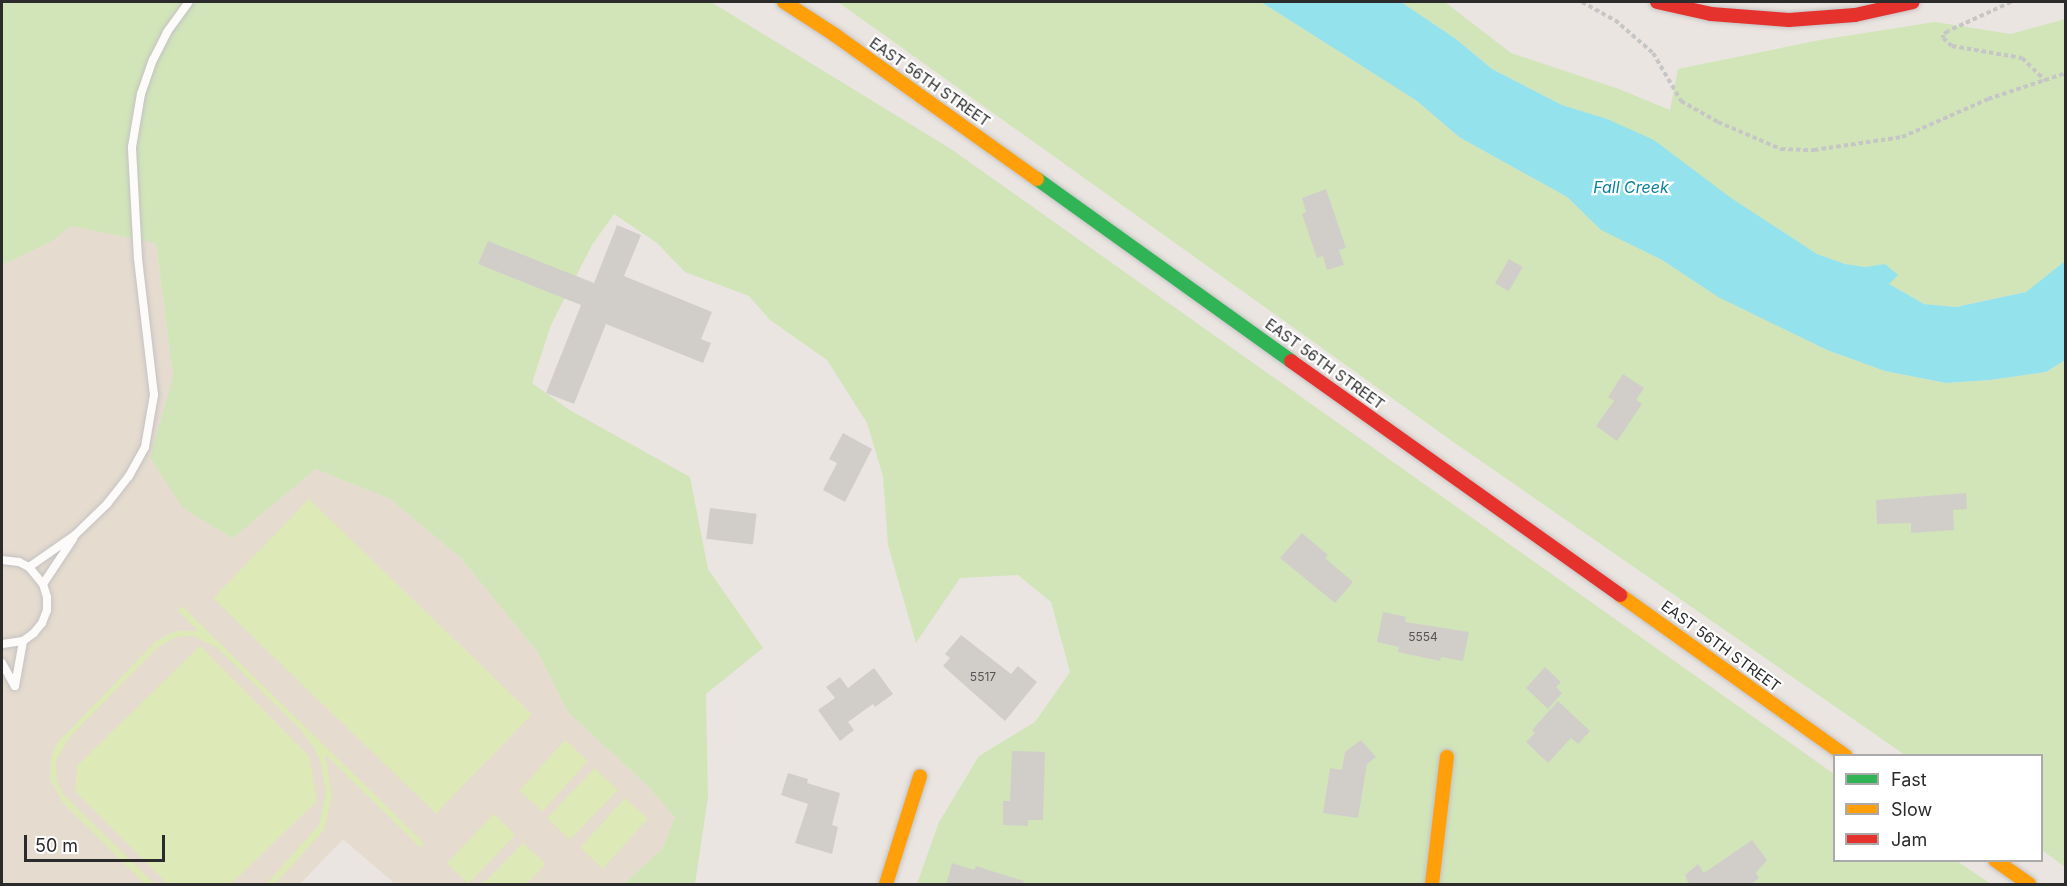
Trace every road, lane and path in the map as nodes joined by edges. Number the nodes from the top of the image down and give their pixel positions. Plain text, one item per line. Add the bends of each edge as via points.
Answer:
1 (189, 2) edge
2 (784, 2) edge
3 (1582, 2) edge
4 (1657, 2) edge
5 (1913, 2) edge
6 (2011, 2) edge
7 (2066, 73) edge
8 (2045, 80) junction
9 (75, 535) junction
10 (2, 560) edge
11 (29, 567) junction
12 (43, 584) junction
13 (23, 641) junction
14 (2, 645) edge
15 (2, 663) edge
16 (1843, 754) edge
17 (1447, 757) dead end
18 (920, 776) dead end
19 (1996, 862) edge
20 (886, 885) edge
21 (1432, 885) edge
22 (2029, 885) edge

1 - 9 lane via 153,60 141,94 132,147 138,259 153,376 150,427 145,447 129,476
2 - 16 main road, EAST 56TH STREET
3 - 8 path via 1615,20 1653,53 1681,101 1781,149 1814,150 1902,136 1988,99
4 - 5 main road via 1711,14 1789,20 1855,15
6 - 8 path via 1943,38 1952,46 2022,58
7 - 8 path
9 - 11 lane
9 - 12 lane
10 - 11 lane
11 - 12 lane
12 - 13 lane via 47,597 44,616 34,633
13 - 14 lane
13 - 15 lane via 15,686
17 - 21 main road
18 - 20 main road
19 - 22 main road

